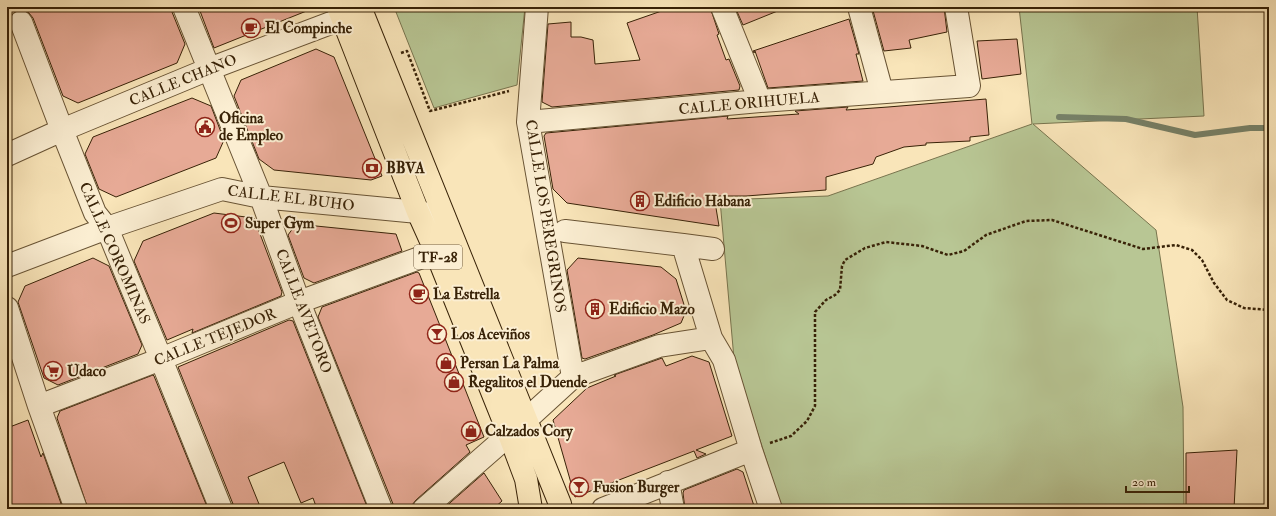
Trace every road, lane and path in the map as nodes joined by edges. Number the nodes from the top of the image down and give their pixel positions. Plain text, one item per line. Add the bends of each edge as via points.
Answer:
1 (184, 7) edge
2 (537, 7) edge
3 (722, 7) edge
4 (860, 7) edge
5 (956, 7) edge
6 (350, 11) edge
7 (21, 22) dead end
8 (408, 51) dead end
9 (209, 69) junction
10 (531, 85) junction
11 (882, 92) junction
12 (760, 101) junction
13 (528, 122) junction
14 (62, 130) junction
15 (7, 155) edge
16 (261, 197) junction
17 (418, 212) junction
18 (444, 217) junction
19 (107, 228) junction
20 (565, 230) dead end
21 (683, 245) junction
22 (714, 249) dead end
23 (436, 252) junction
24 (7, 266) edge
25 (299, 302) junction
26 (7, 308) edge
27 (1269, 310) edge
28 (711, 338) junction
29 (161, 360) junction
30 (573, 377) junction
31 (39, 406) junction
32 (527, 419) junction
33 (509, 434) junction
34 (751, 450) junction
35 (668, 482) junction
36 (76, 509) edge
37 (221, 509) edge
38 (381, 509) edge
39 (424, 509) edge
40 (531, 509) edge
41 (561, 509) edge
42 (603, 509) edge
43 (673, 509) edge
44 (771, 509) edge

1 - 9 street, CALLE AVETORO
2 - 10 street, CALLE LOS PEREGRINOS
3 - 12 street
4 - 11 street
5 - 11 street, CALLE ORIHUELA via 969,86
6 - 9 street, CALLE CHANO
6 - 17 main road, TF-28
6 - 18 main road, TF-28
7 - 14 street, CALLE COROMINAS
8 - 10 path via 430,112
9 - 14 street, CALLE CHANO
9 - 16 street, CALLE AVETORO
10 - 13 street, CALLE LOS PEREGRINOS
11 - 12 street, CALLE ORIHUELA
12 - 13 street, CALLE ORIHUELA
13 - 30 street, CALLE LOS PEREGRINOS
14 - 15 street, CALLE CHANO
14 - 19 street, CALLE COROMINAS via 95,213
16 - 17 street, CALLE EL BUHO
16 - 19 street, CALLE EL BUHO via 222,188
16 - 25 street, CALLE AVETORO
17 - 18 street, CALLE EL BUHO
17 - 23 main road, TF-28
18 - 32 main road, TF-28
19 - 24 street, CALLE EL BUHO
19 - 29 street, CALLE COROMINAS
20 - 21 street
21 - 22 street
21 - 28 street
23 - 25 street, CALLE TEJEDOR
23 - 33 main road, TF-28
25 - 29 street, CALLE TEJEDOR
25 - 38 street, CALLE AVETORO
26 - 31 street
27 - 34 path via 1244,308 1227,300 1214,283 1202,260 1192,250 1176,246 1143,249 1052,220 1026,221 986,235 964,251 948,255 922,246 886,242 865,248 845,260 840,290 815,312 815,406 807,421 791,436
28 - 30 street via 659,346
28 - 34 street via 724,360
29 - 31 street, CALLE TEJEDOR
29 - 37 street, CALLE COROMINAS
30 - 32 street
31 - 36 street
32 - 33 street
32 - 41 main road, TF-28
33 - 39 street
33 - 40 main road, TF-28 via 526,479
34 - 35 street
34 - 44 street
35 - 42 street
35 - 43 street

